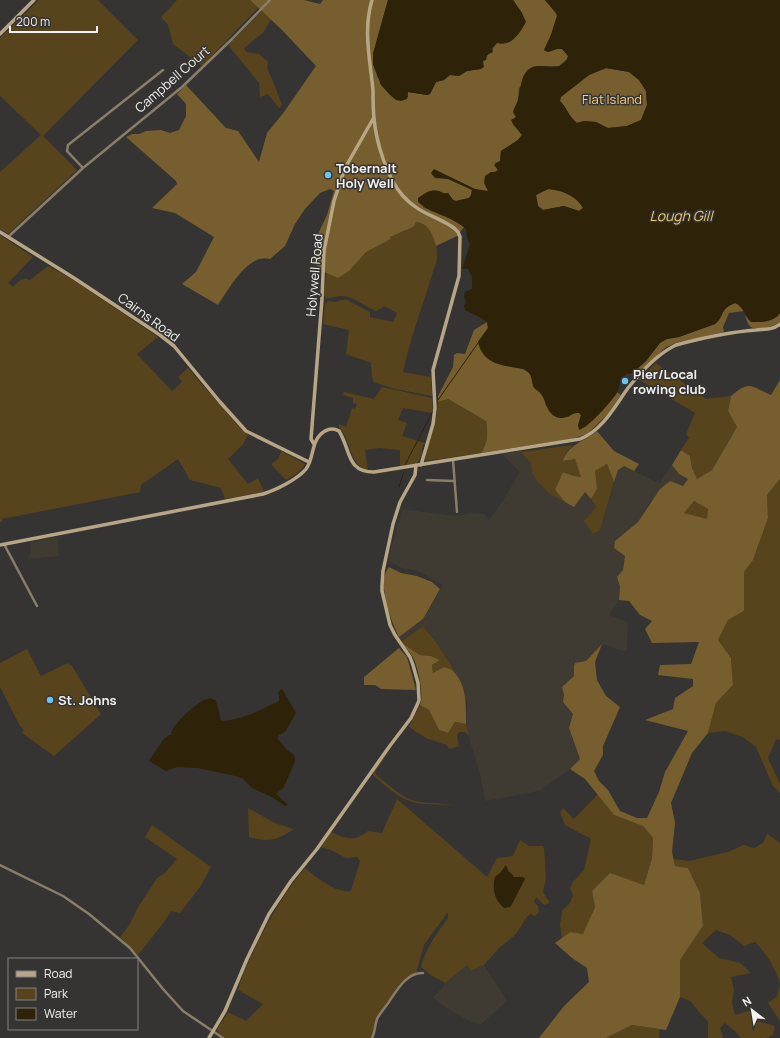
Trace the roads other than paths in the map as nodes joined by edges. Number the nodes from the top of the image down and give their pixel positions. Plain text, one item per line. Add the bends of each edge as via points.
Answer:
1 (34, 0) edge
2 (270, 0) edge
3 (372, 0) edge
4 (0, 34) edge
5 (163, 70) dead end
6 (374, 118) junction
7 (83, 168) junction
8 (0, 232) edge
9 (8, 237) junction
10 (780, 324) edge
11 (314, 444) junction
12 (452, 460) junction
13 (309, 462) junction
14 (416, 465) junction
15 (421, 465) junction
16 (428, 480) dead end
17 (454, 482) junction
18 (457, 512) dead end
19 (2, 545) edge
20 (36, 606) dead end
21 (0, 865) edge
22 (423, 973) dead end
23 (213, 1032) junction
24 (209, 1038) edge
25 (223, 1038) edge
26 (372, 1038) edge

1 - 4 street
2 - 7 street, Campbell Court via 172,96
3 - 6 street via 368,13 368,40
5 - 7 street, Campbell Court via 68,145 67,151
6 - 11 street, Holywell Road via 340,181 324,251 311,439
6 - 15 street via 385,164 403,196 420,211 454,228 460,237 459,276 433,370 433,424
7 - 9 street, Campbell Court
8 - 9 street, Cairns Road
9 - 13 street, Cairns Road via 174,346 246,431
10 - 12 street via 769,329 733,332 667,348 634,381 607,418 588,437
11 - 13 street
11 - 14 street via 323,432 334,429 342,435 350,458 359,470 374,472
12 - 15 street
12 - 17 street
13 - 19 street via 296,477 263,494
14 - 15 street
14 - 23 street via 415,475 400,502 393,524 383,571 382,591 390,625 413,665 418,683 418,703 411,718 291,881 270,914
16 - 17 street
17 - 18 street
19 - 20 street
21 - 23 street via 63,896 89,914 130,948 183,1011
22 - 26 street via 411,977 396,990 379,1017
23 - 24 street
23 - 25 street

